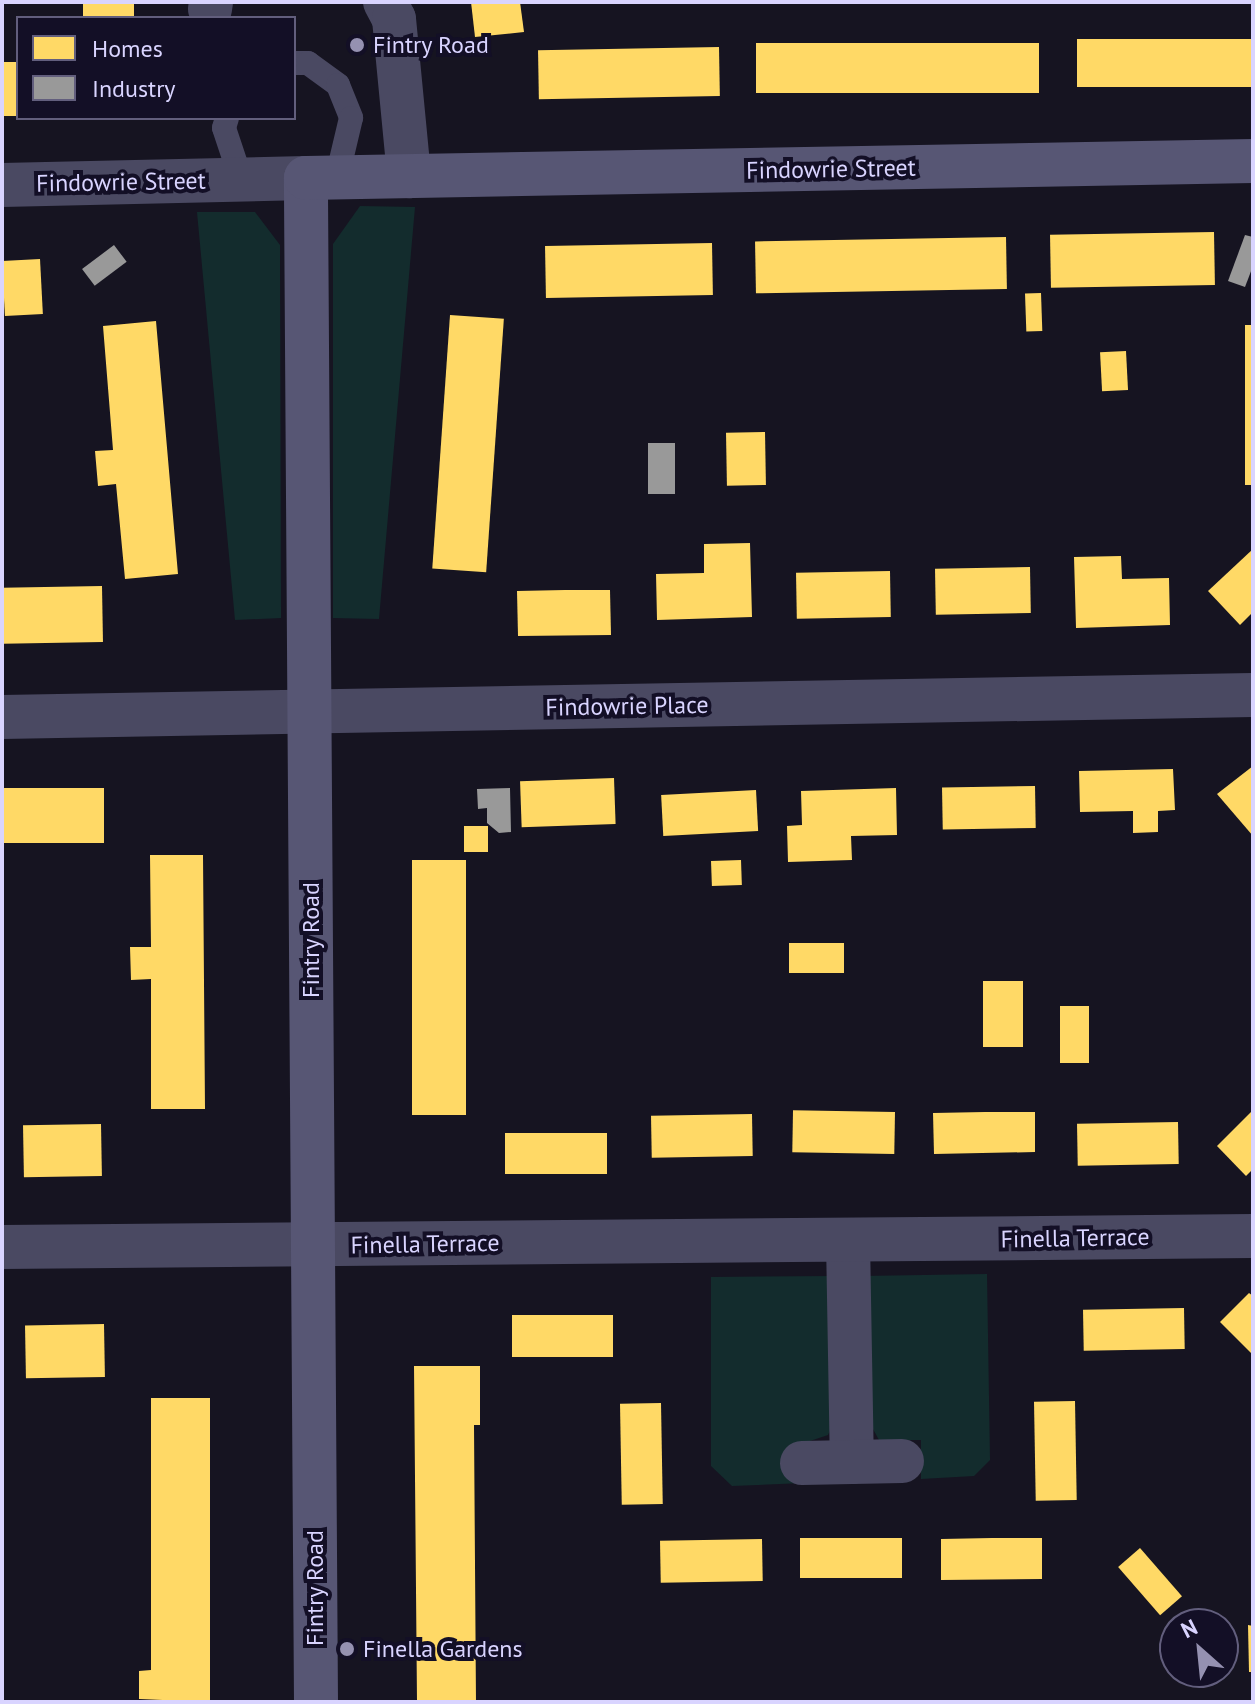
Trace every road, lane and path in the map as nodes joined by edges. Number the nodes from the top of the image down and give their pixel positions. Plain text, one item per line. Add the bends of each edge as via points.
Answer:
1 (385, 2) edge
2 (296, 63) edge
3 (226, 120) edge
4 (1253, 161) edge
5 (409, 176) junction
6 (321, 178) junction
7 (241, 179) junction
8 (2, 185) edge
9 (1253, 695) edge
10 (309, 711) junction
11 (2, 717) edge
12 (1253, 1236) edge
13 (848, 1240) junction
14 (313, 1245) junction
15 (2, 1247) edge
16 (902, 1461) dead end
17 (852, 1462) junction
18 (802, 1463) dead end
19 (316, 1702) edge

1 - 5 street via 394,19
2 - 6 lane via 308,63 338,85 351,118
3 - 7 lane, Findowrie Street via 224,128
4 - 5 street, Findowrie Street
5 - 6 street, Findowrie Street
6 - 7 street, Findowrie Street
6 - 10 street, Fintry Road
7 - 8 street, Findowrie Street
9 - 10 street, Findowrie Place
10 - 11 street, Findowrie Place
10 - 14 street, Fintry Road
12 - 13 street, Finella Terrace
13 - 14 street, Finella Terrace
13 - 17 street
14 - 15 street, Finella Terrace
14 - 19 street, Fintry Road
16 - 17 street
17 - 18 street

